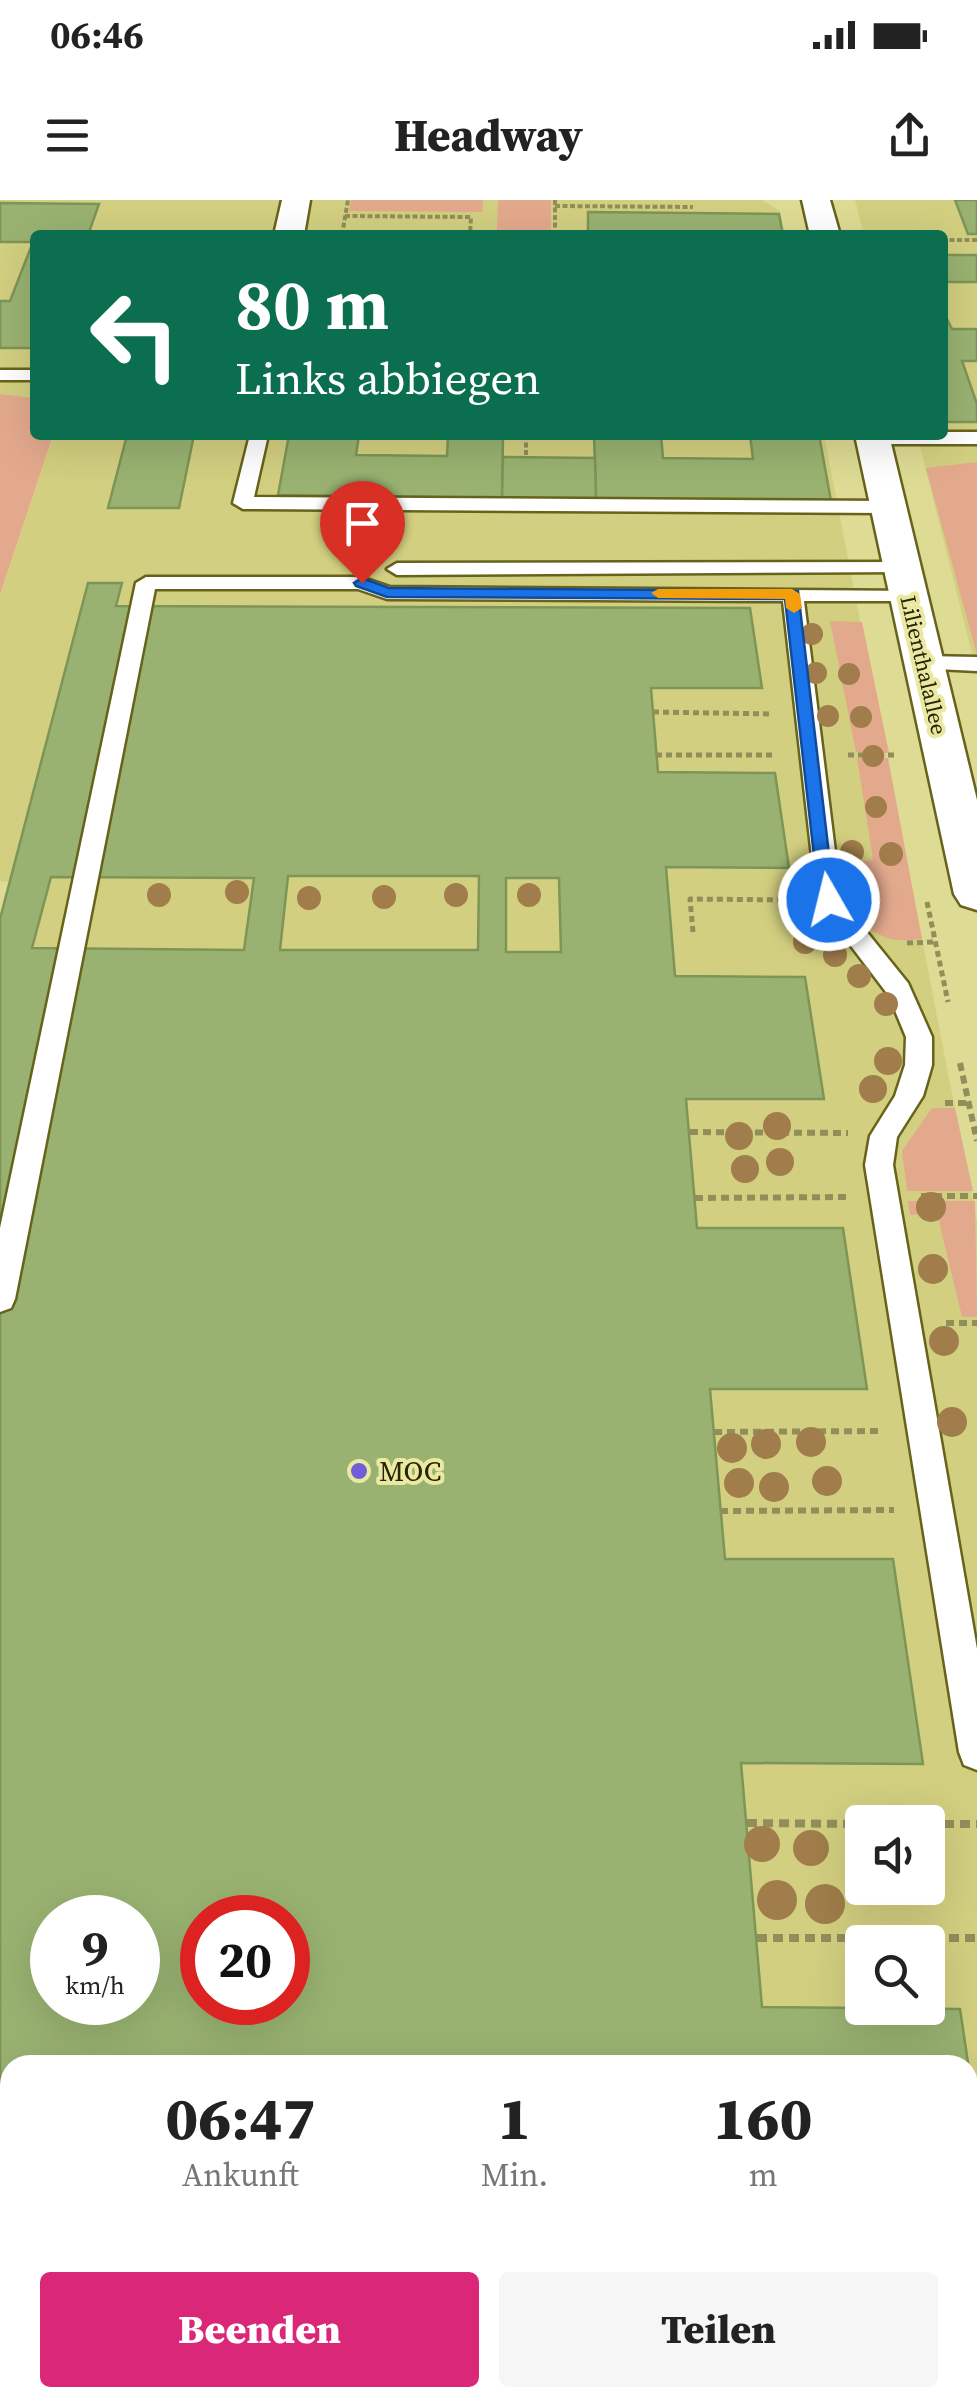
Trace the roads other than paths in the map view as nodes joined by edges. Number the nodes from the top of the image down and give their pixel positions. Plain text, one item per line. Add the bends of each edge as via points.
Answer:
1 (296, 200) edge
2 (816, 200) edge
3 (290, 230) edge
4 (824, 230) edge
5 (0, 375) edge
6 (30, 376) edge
7 (948, 437) edge
8 (977, 438) edge
9 (258, 440) edge
10 (873, 440) edge
11 (888, 507) junction
12 (398, 568) dead end
13 (906, 581) junction
14 (792, 594) junction
15 (924, 664) junction
16 (977, 664) edge
17 (977, 894) edge
18 (0, 1299) edge
19 (977, 1752) edge

1 - 3 street
2 - 4 street
5 - 6 lane
7 - 8 lane
9 - 11 lane via 244,503
10 - 11 street, Lilienthalallee
11 - 13 street, Lilienthalallee
12 - 13 lane
13 - 14 lane
13 - 15 street, Lilienthalallee
14 - 18 lane via 146,583
14 - 19 lane via 829,900 846,929 888,971 918,1027 920,1058 909,1096 878,1151
15 - 16 lane
15 - 17 street, Lilienthalallee

